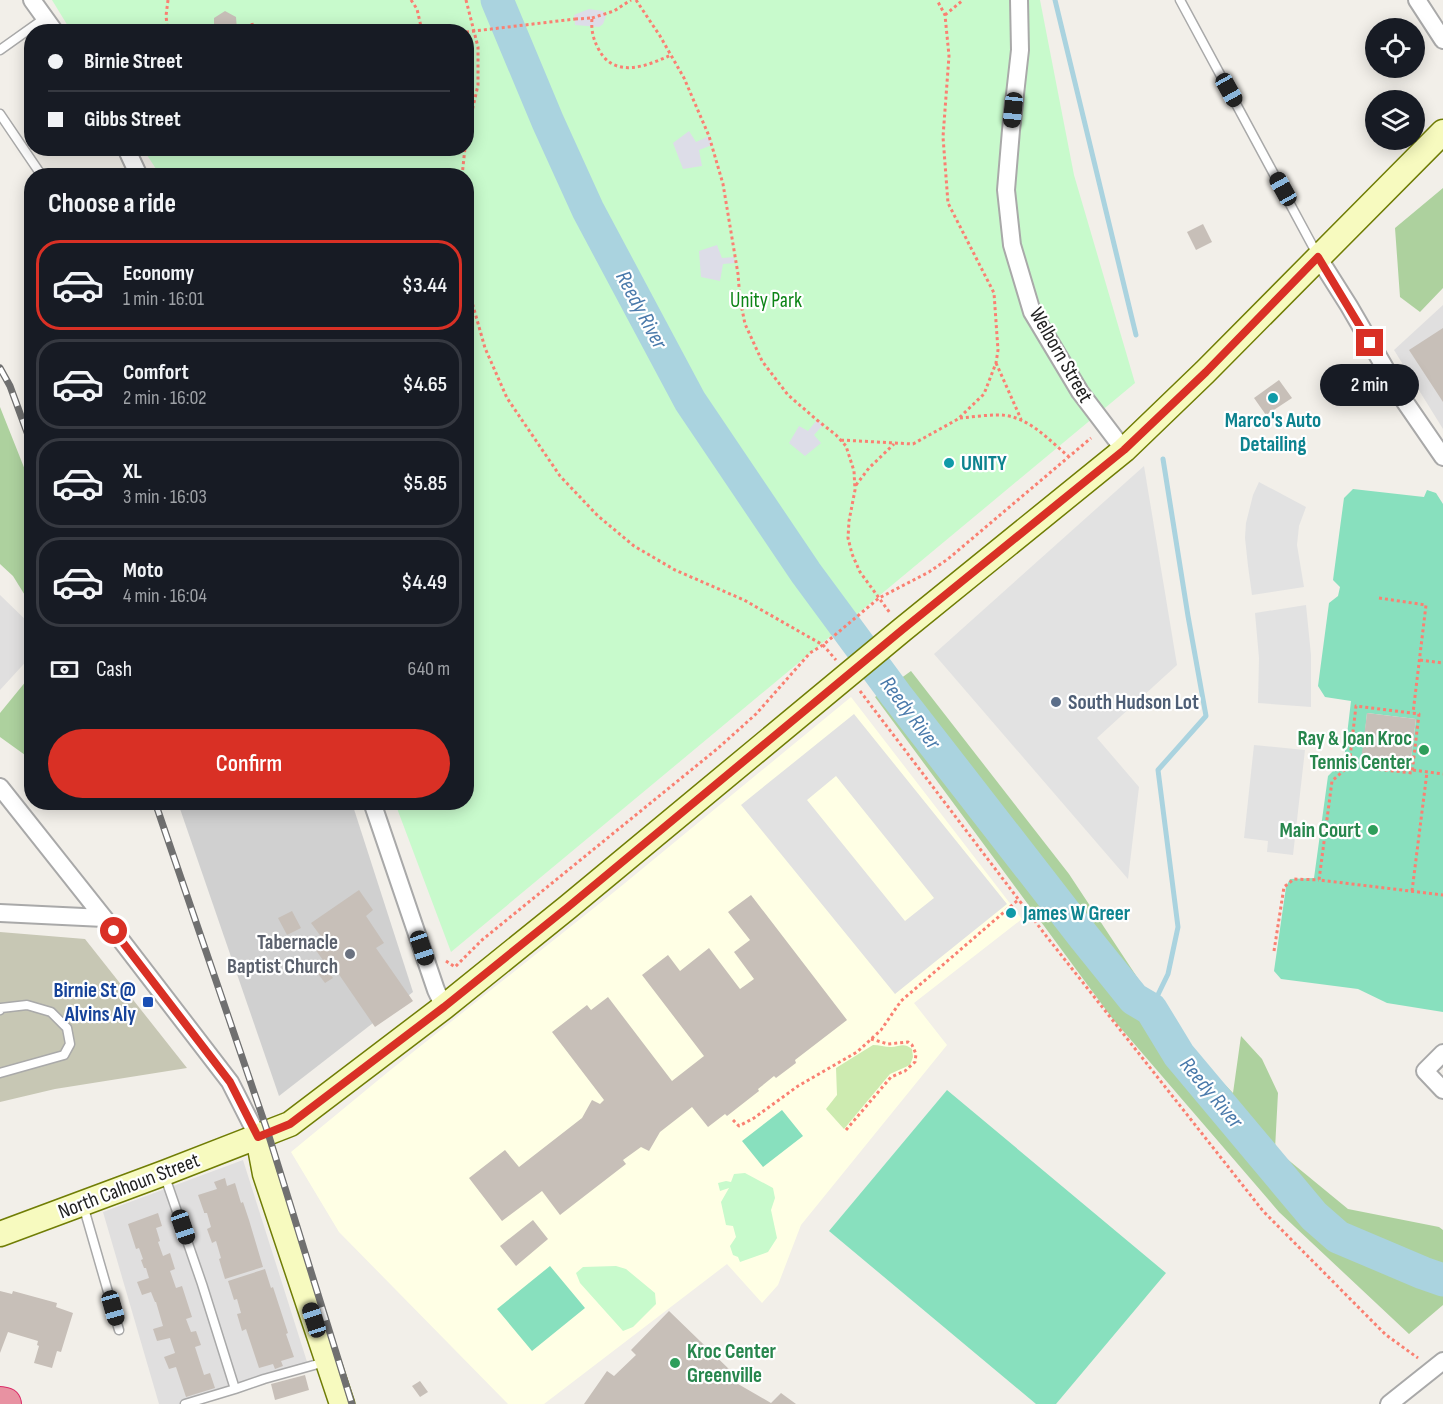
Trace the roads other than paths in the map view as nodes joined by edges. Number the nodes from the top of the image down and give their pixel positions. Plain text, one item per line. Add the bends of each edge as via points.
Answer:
1 (32, 0) edge
2 (1018, 0) edge
3 (1180, 0) edge
4 (1417, 0) edge
5 (49, 24) edge
6 (24, 38) edge
7 (1443, 40) edge
8 (0, 50) edge
9 (0, 114) edge
10 (1443, 132) edge
11 (24, 149) edge
12 (1318, 257) junction
13 (1124, 450) junction
14 (1443, 457) edge
15 (0, 787) edge
16 (375, 810) edge
17 (0, 913) edge
18 (104, 918) junction
19 (444, 1007) junction
20 (0, 1010) edge
21 (1443, 1053) edge
22 (0, 1072) edge
23 (1443, 1090) edge
24 (258, 1137) junction
25 (164, 1173) junction
26 (82, 1204) junction
27 (0, 1234) edge
28 (119, 1330) dead end
29 (327, 1361) junction
30 (1443, 1361) edge
31 (235, 1389) junction
32 (0, 1403) edge
33 (5, 1404) edge
34 (185, 1404) edge
35 (342, 1404) edge
36 (1389, 1404) edge

1 - 5 street
2 - 13 street, Welborn Street via 1020,50 1006,190 1012,245 1032,312 1080,392
3 - 12 lane
4 - 7 street
6 - 8 lane
9 - 11 lane
10 - 12 street, North Calhoun Street
12 - 13 street, North Calhoun Street
12 - 14 street via 1403,399
13 - 19 street, North Calhoun Street
15 - 18 street
16 - 19 street
17 - 18 street
18 - 24 street via 230,1082
19 - 24 street, North Calhoun Street via 290,1124
20 - 22 lane via 27,1005 51,1012 67,1028 70,1044 64,1055
21 - 23 street via 1425,1071
24 - 25 street, North Calhoun Street
24 - 29 street via 265,1174
25 - 26 street, North Calhoun Street
25 - 31 lane
26 - 27 street, North Calhoun Street
26 - 28 lane
29 - 31 lane
29 - 35 street
30 - 36 street
31 - 34 lane
32 - 33 highway

